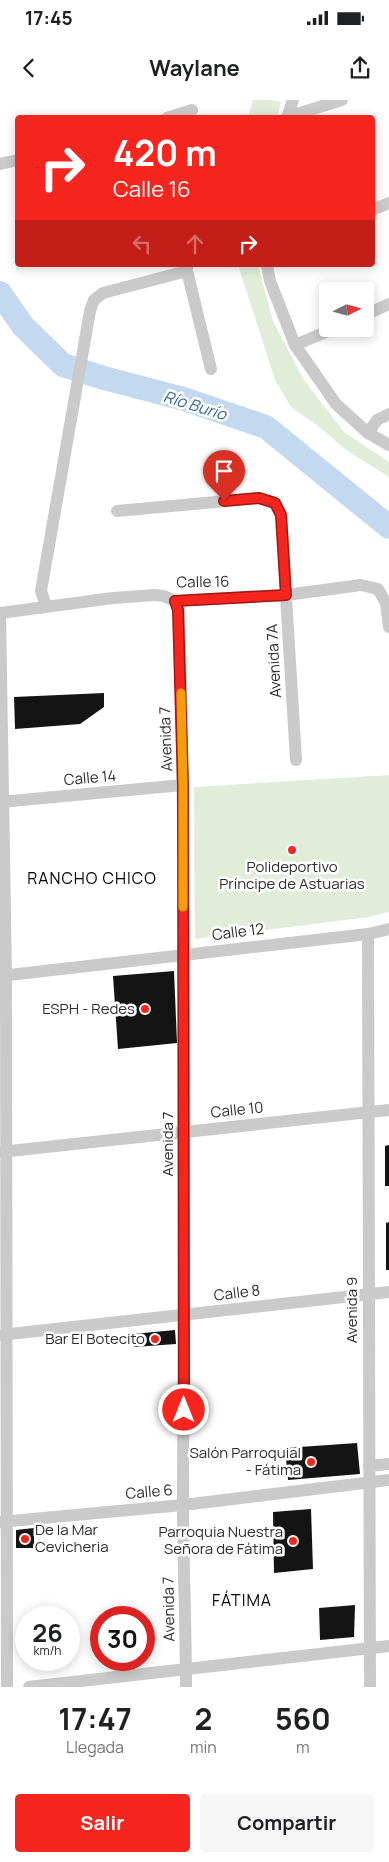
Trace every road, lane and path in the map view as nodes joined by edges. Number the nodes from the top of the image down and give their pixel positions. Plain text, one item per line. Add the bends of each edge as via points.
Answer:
1 (293, 100) edge
2 (342, 100) edge
3 (192, 109) edge
4 (175, 115) edge
5 (288, 115) edge
6 (293, 115) edge
7 (15, 161) edge
8 (0, 164) edge
9 (389, 203) edge
10 (375, 209) edge
11 (267, 267) edge
12 (187, 268) edge
13 (389, 304) edge
14 (374, 311) edge
15 (319, 335) edge
16 (295, 345) junction
17 (211, 369) dead end
18 (389, 414) edge
19 (368, 433) junction
20 (389, 445) edge
21 (117, 511) dead end
22 (286, 595) junction
23 (175, 601) junction
24 (46, 606) junction
25 (0, 612) edge
26 (389, 627) edge
27 (296, 760) dead end
28 (183, 785) junction
29 (2, 802) edge
30 (389, 929) edge
31 (368, 934) junction
32 (183, 955) junction
33 (3, 976) edge
34 (389, 1110) edge
35 (368, 1112) junction
36 (185, 1132) junction
37 (3, 1152) edge
38 (389, 1292) edge
39 (368, 1294) junction
40 (185, 1316) junction
41 (3, 1335) edge
42 (389, 1464) edge
43 (369, 1466) junction
44 (389, 1480) edge
45 (369, 1481) junction
46 (183, 1505) junction
47 (4, 1522) edge
48 (389, 1646) edge
49 (370, 1648) junction
50 (186, 1669) junction
51 (6, 1687) edge
52 (29, 1687) edge
53 (186, 1687) edge
54 (370, 1687) edge

1 - 5 street
2 - 6 street
3 - 4 street
7 - 8 street
9 - 10 street
11 - 16 street
12 - 17 street
12 - 24 street via 103,293 94,300 41,591
13 - 14 street
15 - 16 street
16 - 19 street via 336,404
18 - 19 street via 377,420
19 - 20 street
21 - 22 street, Avenida 7A via 259,498 275,503 281,515
22 - 23 street, Calle 16
22 - 26 street, Calle 16 via 361,586 378,589 386,602
22 - 27 street, Avenida 7A
23 - 24 street, Calle 16 via 155,595
23 - 28 street, Avenida 7 via 178,610
24 - 25 street, Calle 16
25 - 29 street
28 - 29 street, Calle 14
28 - 32 street, Avenida 7
29 - 33 street
30 - 31 street, Calle 12
31 - 32 street, Calle 12
31 - 35 street, Avenida 9
32 - 33 street, Calle 12
32 - 36 street, Avenida 7
33 - 37 street
34 - 35 street, Calle 10
35 - 36 street, Calle 10
35 - 39 street, Avenida 9
36 - 37 street, Calle 10
36 - 40 street, Avenida 7
37 - 41 street
38 - 39 street, Calle 8
39 - 40 street, Calle 8
39 - 43 street, Avenida 9
40 - 41 street, Calle 8
40 - 46 street, Avenida 7
41 - 47 street
42 - 43 street
43 - 45 street, Avenida 9
44 - 45 street, Calle 6
45 - 46 street, Calle 6
45 - 49 street, Avenida 9
46 - 47 street, Calle 6
46 - 50 street, Avenida 7
47 - 51 street
48 - 49 street
49 - 50 street
49 - 54 street, Avenida 9
50 - 52 street
50 - 53 street, Avenida 7

